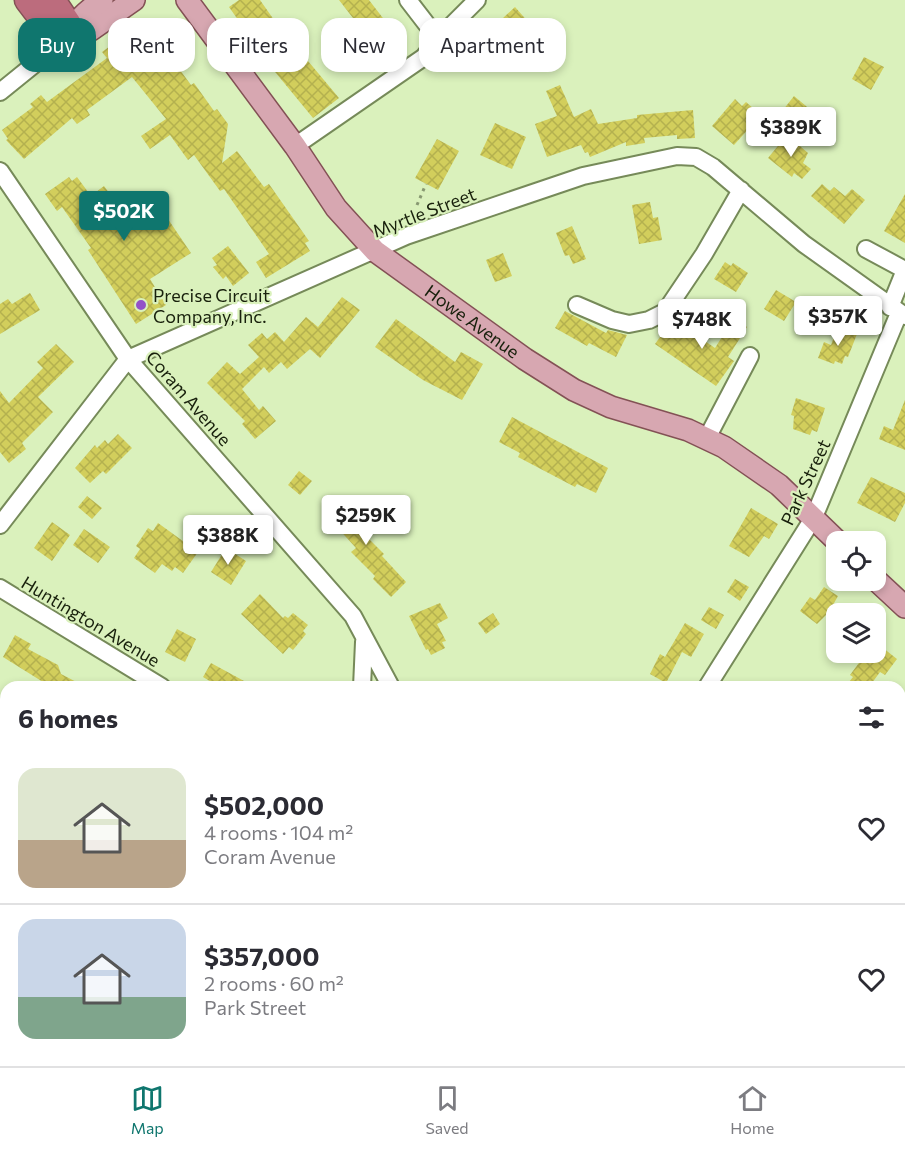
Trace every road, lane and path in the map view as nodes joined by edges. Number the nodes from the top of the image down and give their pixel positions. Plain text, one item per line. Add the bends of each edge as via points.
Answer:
1 (27, 0) edge
2 (53, 0) edge
3 (102, 0) edge
4 (134, 0) edge
5 (188, 0) edge
6 (408, 0) edge
7 (477, 0) edge
8 (40, 18) edge
9 (65, 18) edge
10 (79, 18) edge
11 (422, 18) edge
12 (459, 18) edge
13 (96, 27) edge
14 (419, 60) edge
15 (25, 72) edge
16 (0, 92) edge
17 (295, 146) junction
18 (0, 171) edge
19 (426, 184) dead end
20 (741, 190) junction
21 (417, 205) dead end
22 (866, 249) dead end
23 (375, 251) junction
24 (905, 270) edge
25 (577, 305) dead end
26 (898, 312) edge
27 (750, 356) dead end
28 (128, 359) junction
29 (707, 438) junction
30 (814, 518) junction
31 (0, 525) edge
32 (827, 531) edge
33 (0, 588) edge
34 (886, 589) edge
35 (905, 607) edge
36 (364, 638) junction
37 (152, 681) edge
38 (362, 681) edge
39 (388, 681) edge
40 (711, 681) edge

1 - 8 highway
2 - 9 highway
3 - 10 main road
4 - 13 main road
5 - 17 main road, Howe Avenue
6 - 11 street
7 - 12 street
14 - 17 street
15 - 16 street
17 - 23 main road, Howe Avenue via 336,208
18 - 28 street, Coram Avenue
19 - 21 path
20 - 23 street, Myrtle Street via 696,157 650,160 583,176 406,236
20 - 25 street via 665,312 629,324
20 - 26 street, Myrtle Street via 804,244
22 - 24 street
23 - 28 street, Myrtle Street
23 - 29 main road, Howe Avenue via 574,390 611,407
24 - 26 street, Park Street
26 - 30 street, Park Street
27 - 29 street
28 - 31 street, Myrtle Street
28 - 36 street, Coram Avenue via 325,582 353,616
29 - 30 main road, Howe Avenue via 756,468
30 - 32 main road, Howe Avenue
30 - 40 street, Park Street
33 - 37 street, Huntington Avenue
34 - 35 main road
36 - 38 street
36 - 39 street, Coram Avenue

